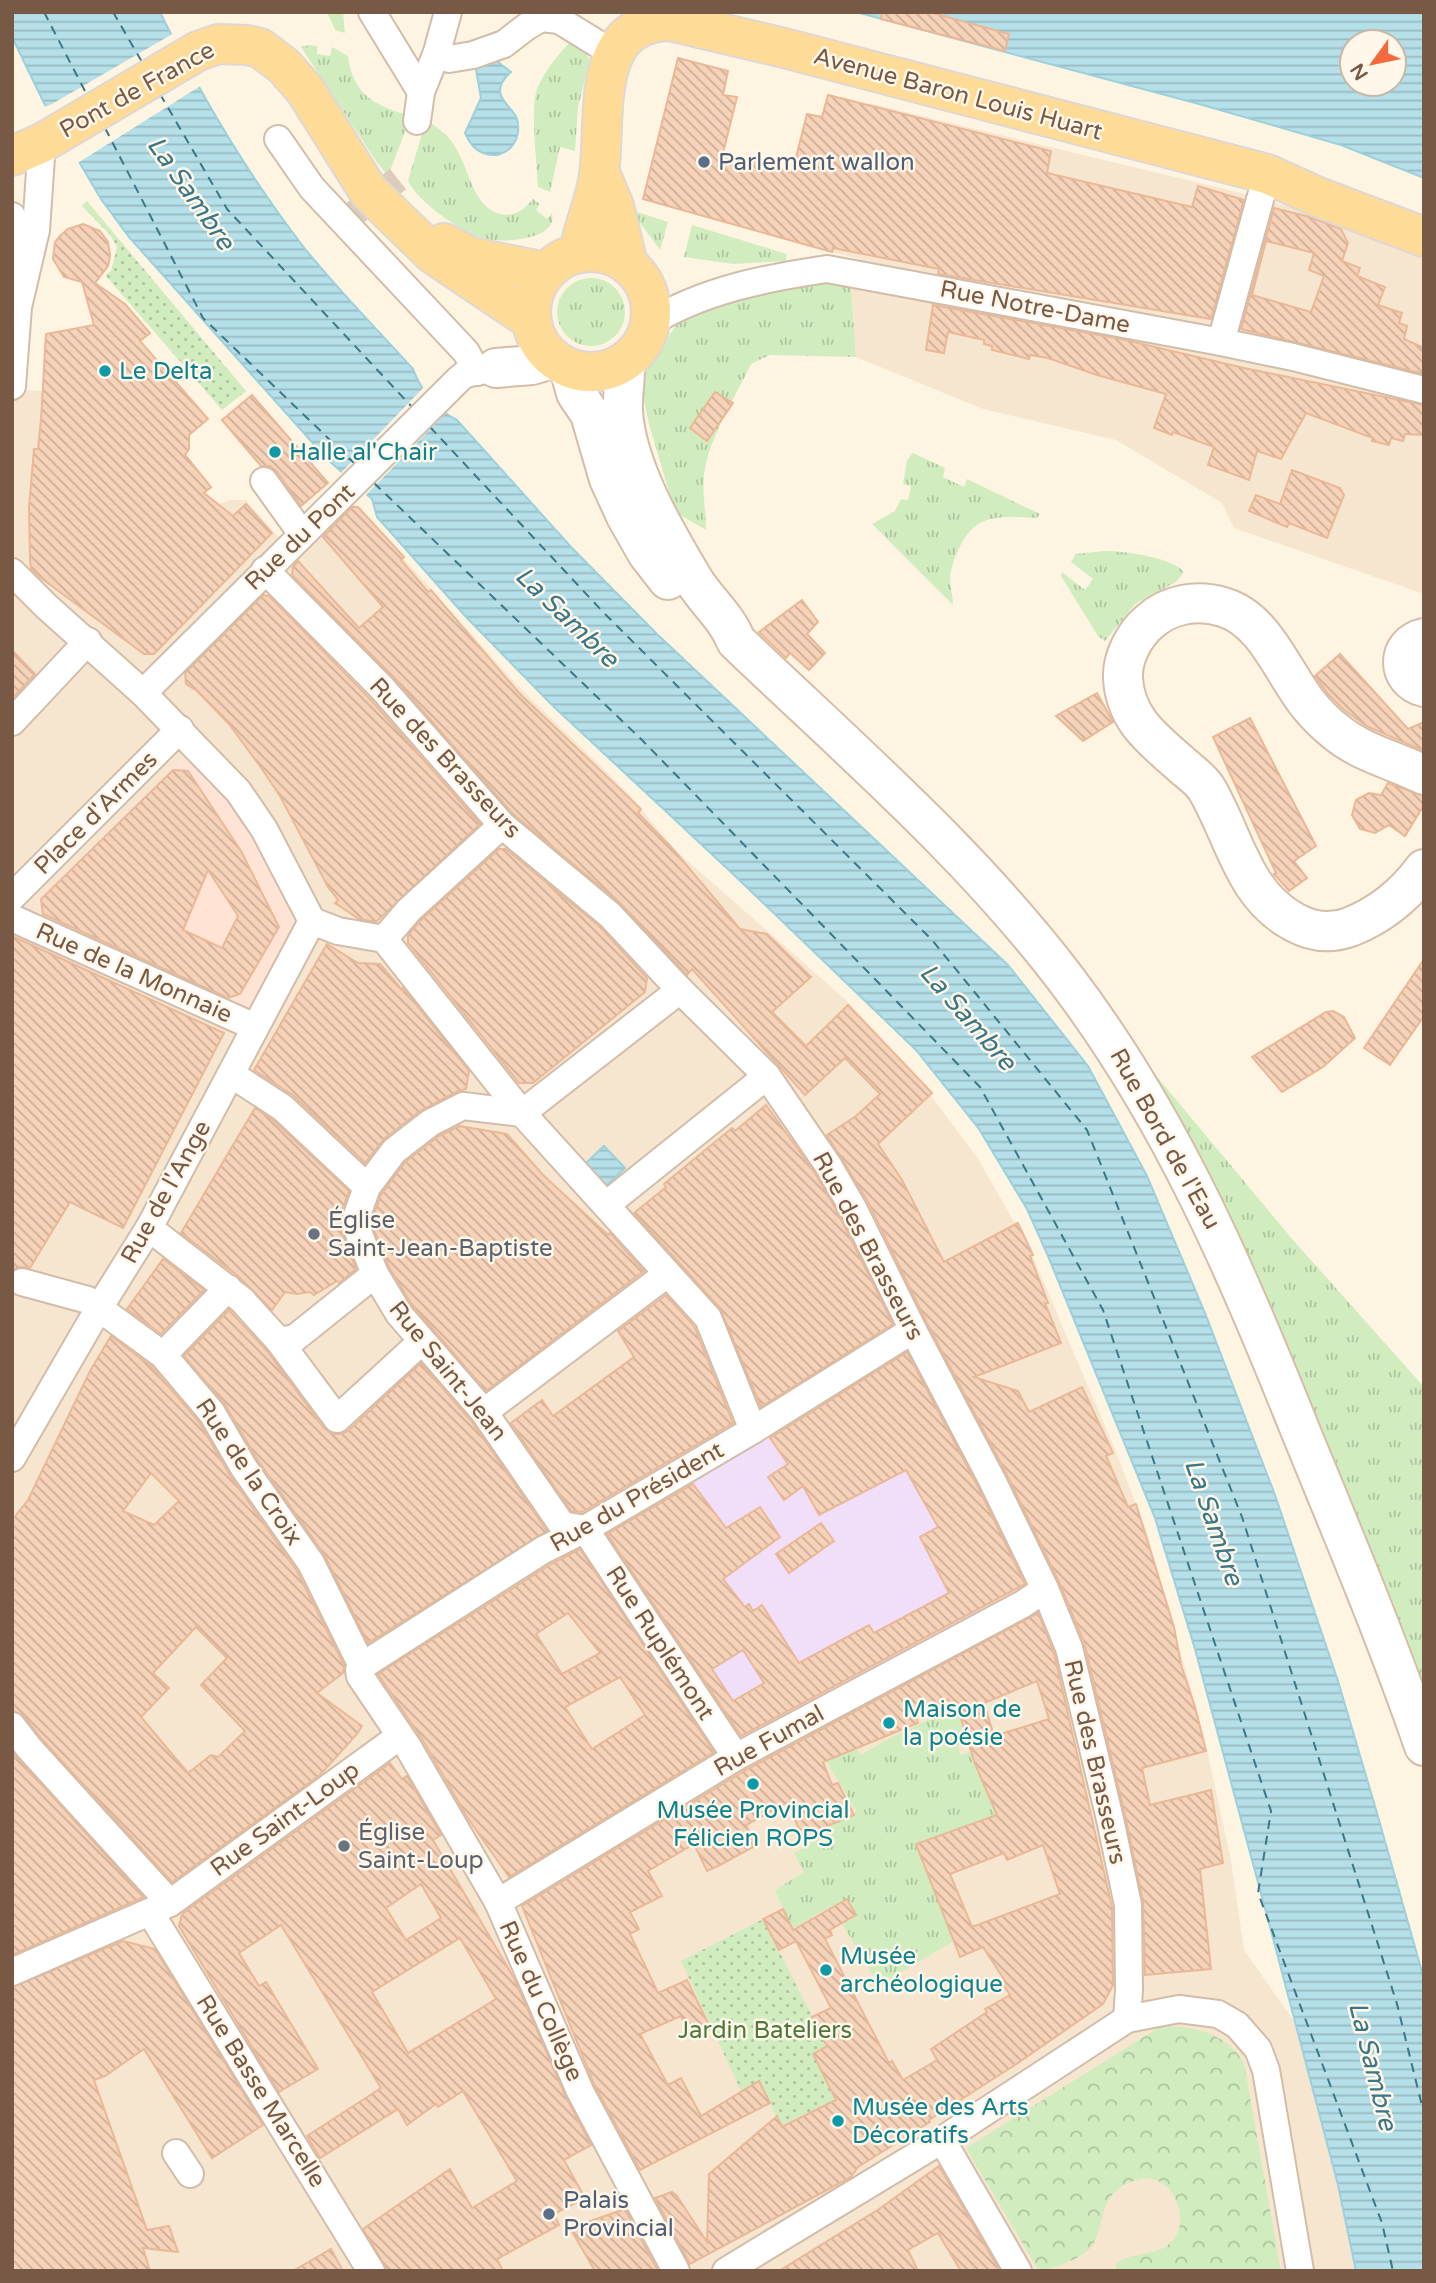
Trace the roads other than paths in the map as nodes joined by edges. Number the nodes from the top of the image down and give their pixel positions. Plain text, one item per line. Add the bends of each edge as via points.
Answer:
1 (372, 12) edge
2 (448, 12) edge
3 (598, 44) dead end
4 (437, 52) junction
5 (421, 92) junction
6 (417, 121) dead end
7 (278, 139) dead end
8 (22, 144) edge
9 (600, 173) junction
10 (1267, 174) junction
11 (12, 216) edge
12 (412, 233) junction
13 (1424, 237) edge
14 (579, 253) junction
15 (628, 264) junction
16 (545, 272) junction
17 (12, 273) edge
18 (18, 307) junction
19 (650, 323) junction
20 (1221, 342) junction
21 (547, 346) junction
22 (625, 362) junction
23 (487, 370) junction
24 (12, 386) edge
25 (1424, 390) edge
26 (264, 481) dead end
27 (302, 534) junction
28 (265, 570) junction
29 (12, 572) edge
30 (1424, 638) edge
31 (88, 641) junction
32 (736, 641) junction
33 (1424, 687) edge
34 (143, 694) junction
35 (12, 722) edge
36 (180, 729) junction
37 (1424, 775) edge
38 (502, 825) junction
39 (1424, 869) edge
40 (12, 897) edge
41 (12, 918) edge
42 (312, 921) junction
43 (384, 939) junction
44 (680, 990) junction
45 (255, 1027) junction
46 (231, 1074) junction
47 (767, 1076) junction
48 (522, 1113) junction
49 (367, 1187) junction
50 (606, 1205) junction
51 (141, 1231) junction
52 (375, 1274) junction
53 (667, 1274) junction
54 (22, 1282) dead end
55 (228, 1288) junction
56 (99, 1308) junction
57 (913, 1330) junction
58 (279, 1341) junction
59 (421, 1342) junction
60 (163, 1354) junction
61 (484, 1412) junction
62 (753, 1430) junction
63 (12, 1458) edge
64 (584, 1529) junction
65 (1045, 1588) junction
66 (362, 1666) junction
67 (12, 1726) edge
68 (400, 1736) junction
69 (1424, 1746) edge
70 (736, 1757) junction
71 (498, 1902) junction
72 (160, 1908) junction
73 (12, 1972) edge
74 (1127, 2019) junction
75 (942, 2140) junction
76 (371, 2271) edge
77 (676, 2271) edge
78 (726, 2271) edge
79 (1018, 2271) edge
80 (1300, 2271) edge

1 - 5 street
2 - 4 street
3 - 4 street via 559,20 541,18 504,44 473,55 449,59
4 - 5 street
5 - 6 street
7 - 23 street via 312,188
8 - 12 main road, Pont de France via 198,51 234,43 260,48 305,90 369,192
8 - 18 street via 36,230
9 - 10 main road, Avenue Baron Louis Huart via 605,91 617,47 643,25 670,21
9 - 14 main road, Avenue Baron Louis Huart
9 - 15 main road, Avenue Baron Louis Huart via 614,206
10 - 13 main road, Avenue Baron Louis Huart
10 - 20 street
11 - 17 street
12 - 16 main road via 434,238 471,257
12 - 21 main road
14 - 15 main road via 605,253
14 - 16 main road via 561,259
15 - 19 main road via 647,290
16 - 21 main road via 533,294
17 - 18 street
18 - 24 street
19 - 20 street, Rue Notre-Dame via 670,311 763,278 827,269
19 - 22 main road via 642,344
20 - 25 street, Rue Notre-Dame
21 - 22 main road via 594,372
21 - 23 main road, Rue du Pont
21 - 32 main road, Rue Bord de l'Eau via 590,414 609,480 647,553 722,638
22 - 32 main road, Rue Bord de l'Eau via 623,410 631,454 666,534
23 - 27 street, Rue du Pont via 465,374
26 - 27 street
27 - 28 street, Rue du Pont
28 - 34 street, Rue du Pont
28 - 38 street, Rue des Brasseurs via 382,688
29 - 31 street
30 - 33 main road via 1407,647 1402,661 1405,675
31 - 34 street
31 - 35 street
32 - 69 main road, Rue Bord de l'Eau via 992,890 1072,987 1147,1098 1240,1283
34 - 36 street
36 - 40 street, Place d'Armes
36 - 42 street via 238,791 264,829
37 - 39 main road via 1379,757 1336,732 1309,705 1258,631 1227,608 1196,603 1174,607 1147,623 1128,653 1123,680 1133,718 1201,782 1251,881 1285,917 1309,929 1346,928 1393,903
38 - 43 street
38 - 44 street, Rue des Brasseurs via 610,915
41 - 45 street, Rue de la Monnaie
42 - 43 street
42 - 45 street, Rue de l'Ange
43 - 48 street
44 - 47 street, Rue des Brasseurs
44 - 48 street
45 - 46 street, Rue de l'Ange
46 - 49 street via 283,1108
46 - 51 street, Rue de l'Ange
47 - 50 street
47 - 57 street, Rue des Brasseurs via 847,1197
48 - 49 street, Rue Saint-Jean via 463,1105 394,1151
48 - 50 street
49 - 52 street, Rue Saint-Jean via 356,1218 357,1229
50 - 53 street
51 - 55 street
51 - 56 street, Rue de l'Ange
52 - 58 street via 296,1338
52 - 59 street, Rue Saint-Jean
53 - 61 street
53 - 62 street via 708,1318
54 - 56 street, Rue de la Croix via 88,1300
55 - 58 street
55 - 60 street
56 - 60 street, Rue de la Croix
56 - 63 street, Rue de l'Ange
57 - 62 street, Rue du Président
57 - 65 street, Rue des Brasseurs
58 - 59 street via 337,1419
59 - 61 street, Rue Saint-Jean
60 - 66 street, Rue de la Croix via 212,1413 244,1468 312,1563
61 - 64 street, Rue Saint-Jean via 562,1525
62 - 64 street, Rue du Président
64 - 66 street, Rue du Président
64 - 70 street, Rue Ruplémont
65 - 70 street, Rue Fumal
65 - 74 street, Rue des Brasseurs via 1069,1648 1128,1905
66 - 68 street, Rue de la Croix via 360,1676
67 - 72 street, Rue Basse Marcelle
68 - 71 street, Rue du Collège
68 - 72 street, Rue Saint-Loup via 271,1821
70 - 71 street, Rue Fumal
71 - 77 street, Rue du Collège via 580,2091
72 - 73 street, Rue Saint-Loup
72 - 76 street, Rue Basse Marcelle via 202,1995
74 - 75 street
74 - 80 street via 1179,2009 1218,2014 1237,2025 1258,2049 1266,2070
75 - 78 street
75 - 79 street

